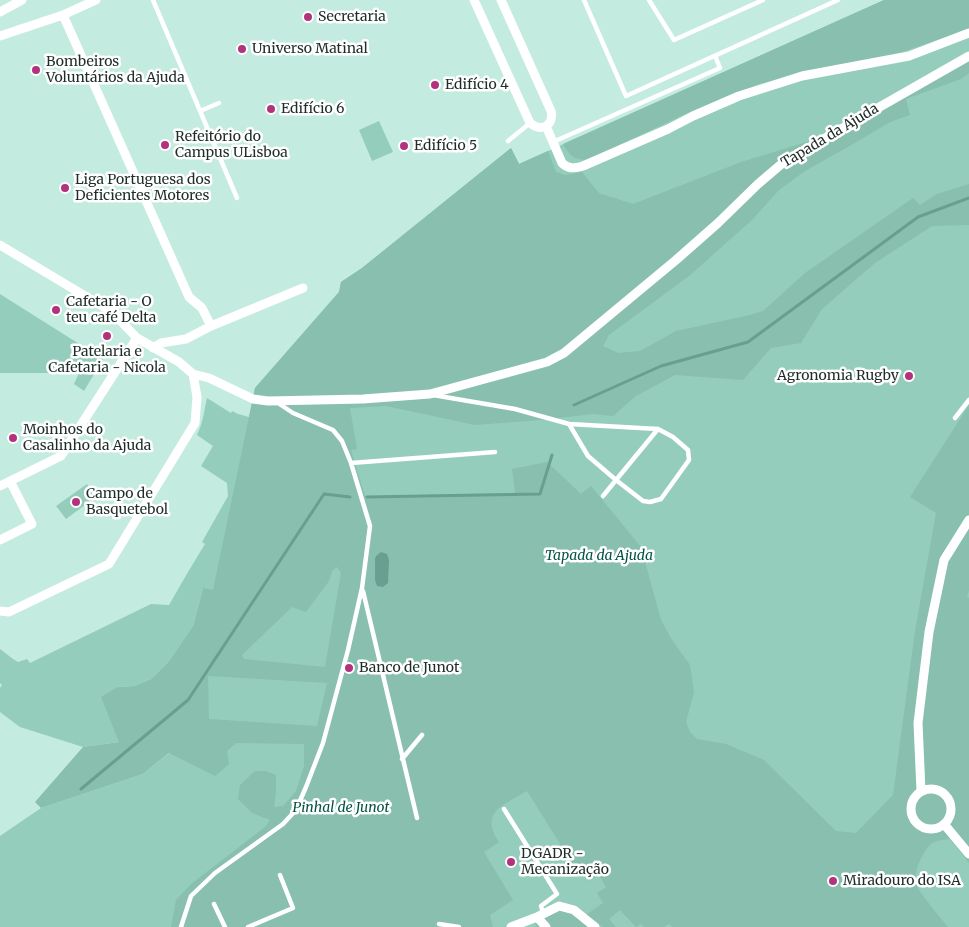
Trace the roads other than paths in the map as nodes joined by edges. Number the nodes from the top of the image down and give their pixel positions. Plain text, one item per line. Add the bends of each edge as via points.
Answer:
1 (22, 0) edge
2 (96, 0) edge
3 (153, 0) edge
4 (474, 0) edge
5 (501, 0) edge
6 (584, 0) edge
7 (650, 0) edge
8 (763, 0) edge
9 (838, 0) edge
10 (0, 12) edge
11 (63, 15) junction
12 (969, 33) edge
13 (0, 36) edge
14 (715, 56) junction
15 (969, 56) edge
16 (219, 103) dead end
17 (200, 111) junction
18 (530, 124) junction
19 (546, 126) junction
20 (508, 141) dead end
21 (553, 142) junction
22 (237, 198) dead end
23 (0, 246) edge
24 (303, 288) dead end
25 (211, 326) junction
26 (137, 338) junction
27 (153, 348) junction
28 (193, 374) junction
29 (430, 394) junction
30 (275, 400) junction
31 (969, 400) edge
32 (955, 418) dead end
33 (569, 424) junction
34 (658, 429) junction
35 (495, 452) dead end
36 (351, 463) junction
37 (616, 480) junction
38 (10, 481) junction
39 (0, 486) edge
40 (603, 496) dead end
41 (969, 520) edge
42 (0, 540) edge
43 (362, 588) junction
44 (0, 611) edge
45 (422, 735) dead end
46 (402, 758) junction
47 (921, 791) junction
48 (504, 809) dead end
49 (417, 818) dead end
50 (944, 824) junction
51 (969, 854) edge
52 (280, 875) dead end
53 (214, 904) dead end
54 (540, 915) junction
55 (439, 924) dead end
56 (181, 927) edge
57 (226, 927) edge
58 (248, 927) edge
59 (459, 927) edge
60 (511, 927) edge
61 (546, 927) edge
62 (595, 927) edge

1 - 10 street
2 - 11 street
3 - 17 lane
4 - 18 street
5 - 19 street via 551,111 552,118
6 - 14 lane via 626,96
7 - 8 lane via 674,40
9 - 14 lane
11 - 13 street
11 - 25 street via 189,297 202,308
12 - 21 street via 909,56 802,76 740,96 573,169 562,163
14 - 21 lane via 720,68
15 - 29 street, Tapada da Ajuda via 785,161 676,260 564,353 547,362
16 - 17 lane
17 - 22 lane
18 - 19 street via 538,128
18 - 20 lane
19 - 21 street
23 - 26 street via 112,312
24 - 25 street
25 - 27 street via 186,339 161,343
26 - 27 street
26 - 38 street via 61,456
27 - 28 street
28 - 30 street, Tapada da Ajuda via 253,399
28 - 44 street via 197,397 195,423 109,564 9,612
29 - 30 street, Tapada da Ajuda
29 - 33 lane via 515,409
30 - 36 lane via 293,413 333,430 342,441
31 - 32 lane
33 - 34 lane
33 - 37 lane via 588,456
34 - 37 lane
34 - 37 lane via 673,436 688,450 689,460 661,499 643,500
35 - 36 lane
36 - 43 lane via 370,526
37 - 40 lane
38 - 39 street
38 - 42 street via 32,524
41 - 47 street via 944,560 929,632 918,724
43 - 46 lane
43 - 56 lane via 323,743 296,810 283,824 215,873 191,896
45 - 46 lane
46 - 49 lane
47 - 50 street via 931,789 945,795 951,810
47 - 50 street via 910,808 916,823 930,829
48 - 54 lane via 557,894 541,906
50 - 51 street
52 - 58 lane via 293,908
53 - 57 lane
54 - 60 street
54 - 61 street
54 - 62 street via 559,906 574,910
55 - 59 lane

